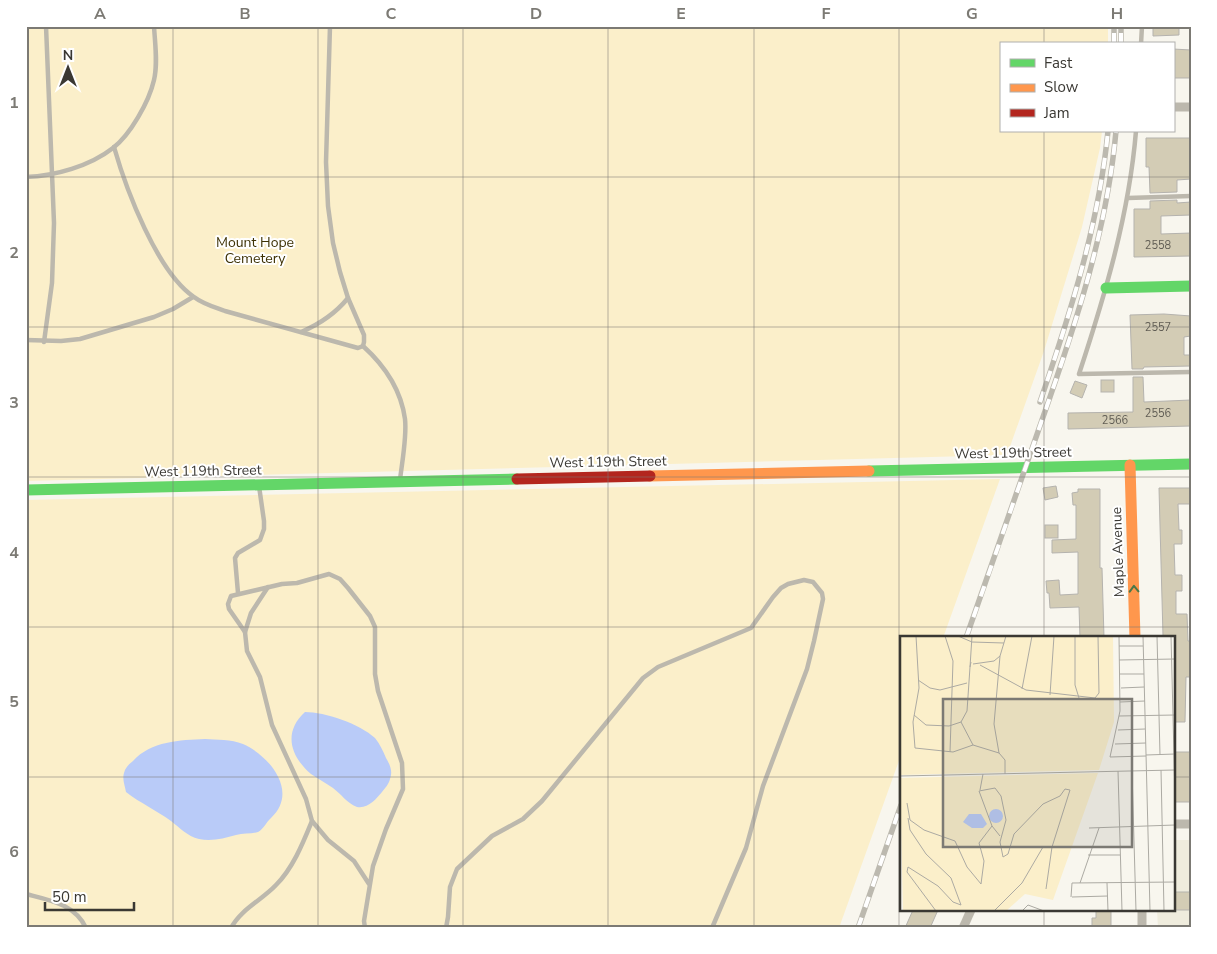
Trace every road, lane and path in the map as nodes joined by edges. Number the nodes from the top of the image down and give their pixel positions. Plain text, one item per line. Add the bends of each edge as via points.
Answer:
1 (46, 26) edge
2 (154, 26) edge
3 (330, 26) edge
4 (1142, 26) edge
5 (1142, 42) edge
6 (1174, 107) edge
7 (1191, 107) edge
8 (1136, 132) edge
9 (114, 148) junction
10 (53, 174) junction
11 (26, 177) edge
12 (1191, 196) edge
13 (1128, 198) junction
14 (1191, 286) edge
15 (1106, 288) junction
16 (193, 297) junction
17 (348, 298) junction
18 (300, 332) junction
19 (26, 340) edge
20 (44, 342) junction
21 (363, 346) junction
22 (1191, 372) edge
23 (1191, 464) edge
24 (1130, 465) junction
25 (400, 482) junction
26 (259, 485) junction
27 (26, 490) edge
28 (268, 587) junction
29 (238, 593) junction
30 (245, 632) junction
31 (1136, 636) edge
32 (312, 821) junction
33 (1174, 824) edge
34 (1191, 824) edge
35 (369, 884) junction
36 (26, 894) edge
37 (970, 912) edge
38 (1142, 912) edge
39 (86, 928) edge
40 (231, 928) edge
41 (365, 928) edge
42 (446, 928) edge
43 (712, 928) edge
44 (963, 928) edge
45 (1142, 928) edge

1 - 10 lane
2 - 9 lane via 156,63 151,88 139,114
3 - 17 lane via 328,206 333,243
4 - 5 lane
6 - 7 street
8 - 13 lane
9 - 10 lane via 82,165
9 - 16 lane via 154,246 168,270
10 - 11 lane
10 - 20 lane via 52,283
12 - 13 lane
13 - 15 lane
14 - 15 street
15 - 22 lane via 1079,374
16 - 18 lane via 225,311
16 - 20 lane via 154,317 108,331 80,339
17 - 18 lane via 330,317
17 - 21 lane via 364,335
18 - 21 lane via 358,348
19 - 20 lane
21 - 25 lane via 376,358 398,392 405,419
23 - 24 street, West 119th Street
24 - 25 street, West 119th Street
31 -> 24 street, Maple Avenue
25 - 26 street, West 119th Street
26 - 27 street, West 119th Street
26 - 29 lane via 264,529 260,540 235,558
28 - 29 lane
28 - 30 lane
28 - 35 lane via 334,575 348,588 375,627 378,691 400,751 404,778
29 - 30 lane via 231,596 228,604
30 - 32 lane via 247,651 260,677 272,725 306,798
32 - 35 lane via 328,840 354,861
32 - 40 lane via 285,875 242,913
33 - 34 street
35 - 41 lane
36 - 39 lane via 71,909
37 - 44 street
38 - 45 street
42 - 43 lane via 450,887 457,869 492,836 523,819 542,802 643,678 658,667 751,628 781,588 796,581 813,582 822,593 822,608 806,670 763,786 746,848

